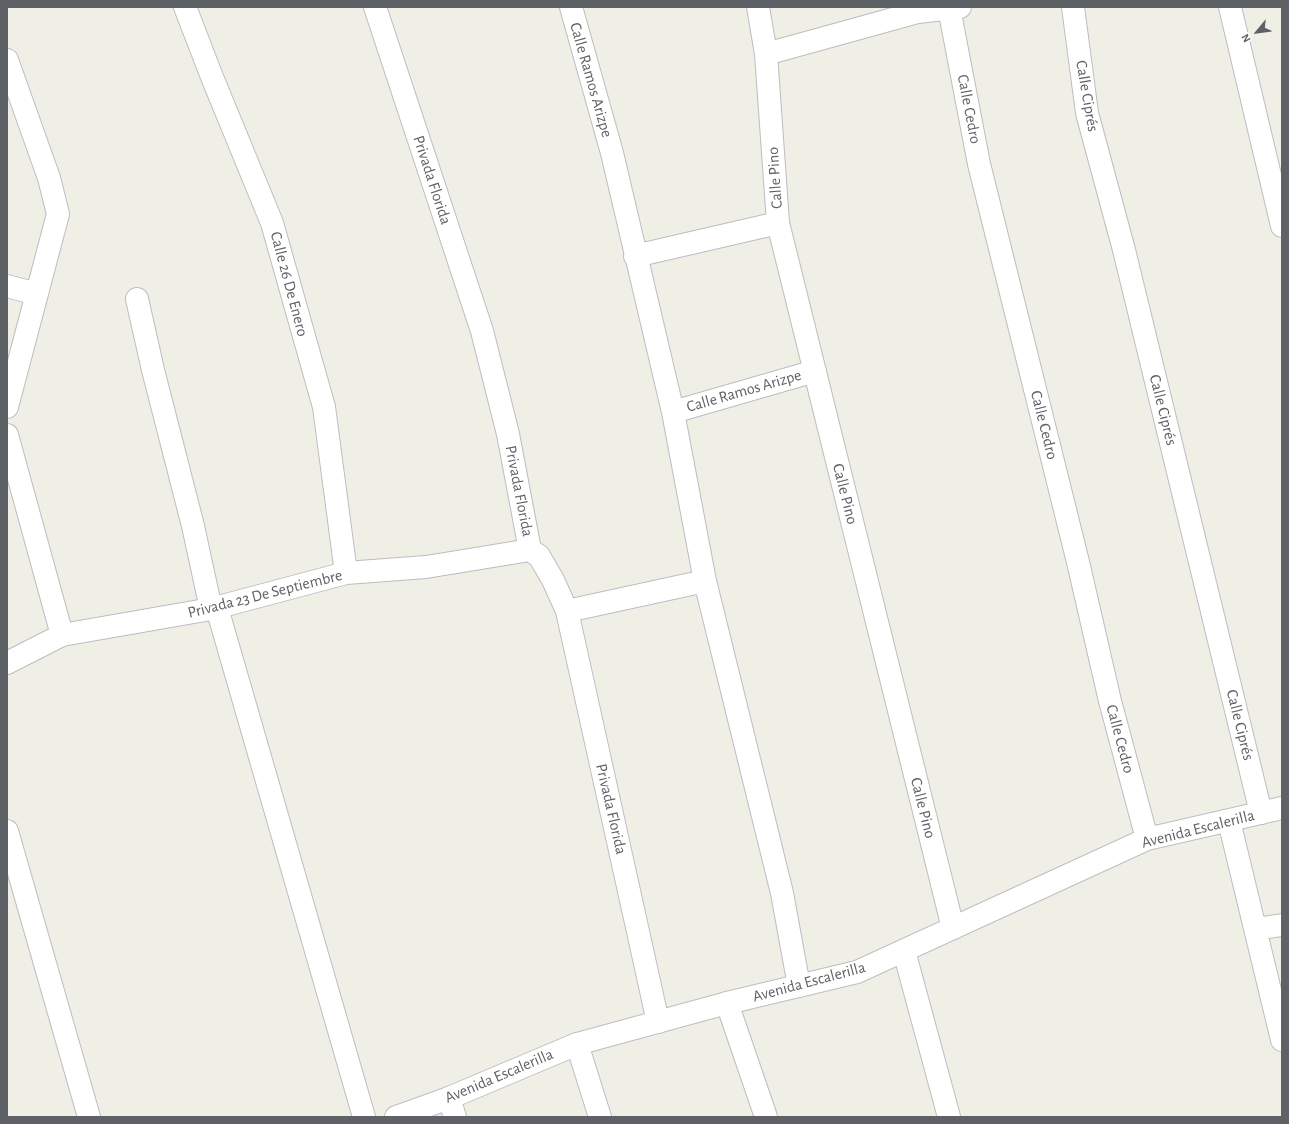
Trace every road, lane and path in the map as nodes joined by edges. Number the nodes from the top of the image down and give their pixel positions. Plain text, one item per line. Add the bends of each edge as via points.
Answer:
1 (185, 7) edge
2 (376, 7) edge
3 (571, 7) edge
4 (758, 7) edge
5 (1073, 7) edge
6 (955, 8) edge
7 (918, 9) edge
8 (1231, 12) edge
9 (766, 54) junction
10 (7, 60) edge
11 (778, 223) junction
12 (1282, 226) edge
13 (635, 256) junction
14 (7, 286) edge
15 (37, 294) junction
16 (137, 299) dead end
17 (815, 371) junction
18 (7, 407) edge
19 (673, 412) junction
20 (7, 435) edge
21 (530, 550) junction
22 (346, 573) junction
23 (705, 581) junction
24 (214, 608) junction
25 (567, 611) junction
26 (62, 635) junction
27 (7, 663) edge
28 (1282, 808) edge
29 (1261, 813) junction
30 (1229, 821) junction
31 (7, 831) edge
32 (1147, 839) junction
33 (1282, 926) edge
34 (953, 928) junction
35 (1256, 929) junction
36 (904, 950) junction
37 (799, 986) junction
38 (728, 1003) junction
39 (658, 1022) junction
40 (1282, 1040) edge
41 (577, 1044) junction
42 (452, 1108) edge
43 (89, 1117) edge
44 (364, 1117) edge
45 (396, 1117) edge
46 (600, 1117) edge
47 (766, 1117) edge
48 (950, 1117) edge

1 - 22 street, Calle 26 De Enero via 272,223 324,408
2 - 21 street, Privada Florida via 482,331 508,434
3 - 13 street, Calle Ramos Arizpe via 612,153
4 - 9 street, Calle Pino
5 - 29 street, Calle Ciprés via 1087,113 1124,250
6 - 7 street
6 - 32 street, Calle Cedro via 979,164 1110,701
7 - 9 street
8 - 12 street
9 - 11 street, Calle Pino
10 - 15 street via 49,178 58,214
11 - 13 street
11 - 17 street, Calle Pino
13 - 19 street, Calle Ramos Arizpe
14 - 15 street
15 - 18 street
16 - 24 street
17 - 19 street, Calle Ramos Arizpe
17 - 34 street, Calle Pino
19 - 23 street, Calle Ramos Arizpe
20 - 26 street
21 - 22 street, Privada 23 De Septiembre via 426,567
21 - 25 street, Privada Florida via 539,556
22 - 24 street, Privada 23 De Septiembre
23 - 25 street
23 - 37 street, Calle Ramos Arizpe via 782,893
24 - 26 street, Privada 23 De Septiembre
24 - 44 street
25 - 39 street, Privada Florida
26 - 27 street, Privada 23 De Septiembre
28 - 29 street, Avenida Escalerilla
29 - 30 street, Avenida Escalerilla
30 - 32 street, Avenida Escalerilla
30 - 35 street
31 - 43 street
32 - 34 street, Avenida Escalerilla
33 - 35 street
34 - 36 street, Avenida Escalerilla
35 - 40 street
36 - 37 street, Avenida Escalerilla via 856,972
36 - 48 street
37 - 38 street, Avenida Escalerilla
38 - 39 street, Avenida Escalerilla
38 - 47 street
39 - 41 street, Avenida Escalerilla
41 - 42 street, Avenida Escalerilla
41 - 46 street
42 - 45 street, Avenida Escalerilla

